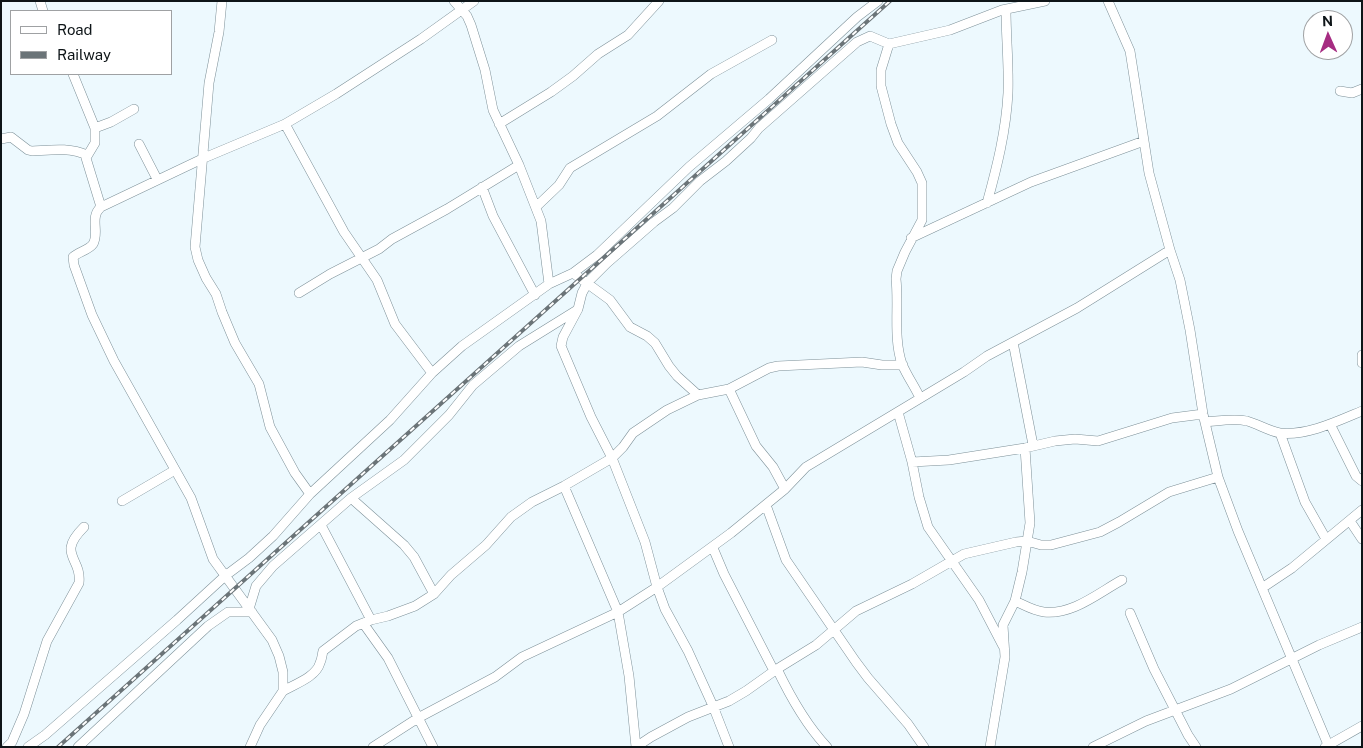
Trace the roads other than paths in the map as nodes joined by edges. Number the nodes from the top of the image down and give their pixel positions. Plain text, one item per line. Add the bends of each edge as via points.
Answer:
1 (222, 1) edge
2 (454, 1) edge
3 (474, 1) edge
4 (658, 1) edge
5 (878, 1) edge
6 (1045, 1) edge
7 (1108, 1) edge
8 (1006, 9) junction
9 (462, 10) junction
10 (772, 40) dead end
11 (889, 44) junction
12 (73, 75) edge
13 (1362, 89) edge
14 (1340, 91) dead end
15 (134, 109) dead end
16 (286, 124) junction
17 (500, 124) junction
18 (95, 128) junction
19 (1, 139) edge
20 (1144, 141) junction
21 (138, 144) dead end
22 (86, 155) junction
23 (204, 158) junction
24 (519, 165) junction
25 (157, 179) junction
26 (482, 187) junction
27 (987, 203) junction
28 (101, 206) junction
29 (536, 207) junction
30 (910, 238) junction
31 (1170, 250) junction
32 (362, 258) junction
33 (573, 273) junction
34 (588, 282) junction
35 (549, 284) junction
36 (299, 293) dead end
37 (535, 295) junction
38 (578, 309) junction
39 (1013, 342) junction
40 (1362, 356) edge
41 (1362, 363) edge
42 (903, 365) junction
43 (432, 373) junction
44 (729, 389) junction
45 (698, 394) junction
46 (920, 398) junction
47 (1362, 410) edge
48 (898, 412) junction
49 (1204, 418) junction
50 (1330, 424) junction
51 (1280, 432) junction
52 (1029, 447) junction
53 (612, 458) junction
54 (912, 462) junction
55 (175, 470) junction
56 (1218, 477) junction
57 (1362, 481) edge
58 (564, 486) junction
59 (785, 489) junction
60 (310, 494) junction
61 (351, 498) junction
62 (122, 501) dead end
63 (766, 505) junction
64 (1362, 510) edge
65 (1350, 520) junction
66 (320, 525) junction
67 (84, 528) dead end
68 (1362, 538) edge
69 (1326, 539) junction
70 (1027, 541) junction
71 (713, 548) junction
72 (952, 561) junction
73 (225, 576) junction
74 (1122, 580) dead end
75 (657, 587) junction
76 (1262, 588) junction
77 (434, 594) junction
78 (1015, 601) junction
79 (250, 611) junction
80 (618, 612) junction
81 (1130, 613) dead end
82 (367, 621) junction
83 (1362, 627) edge
84 (833, 631) junction
85 (1005, 650) junction
86 (1292, 660) junction
87 (775, 670) junction
88 (283, 690) junction
89 (713, 706) junction
90 (1176, 710) junction
91 (418, 718) junction
92 (1362, 726) edge
93 (1327, 746) edge
94 (7, 747) edge
95 (28, 747) edge
96 (78, 747) edge
97 (250, 747) edge
98 (374, 747) edge
99 (433, 747) edge
100 (636, 747) edge
101 (729, 747) edge
102 (827, 747) edge
103 (924, 747) edge
104 (990, 747) edge
105 (1093, 747) edge
106 (1196, 747) edge

1 - 23 street via 209,83
2 - 9 street
3 - 9 street
4 - 17 street via 628,35 598,54 551,92
5 - 33 street via 689,167 597,255
6 - 8 street
7 - 20 street via 1130,51
8 - 11 street via 950,30
8 - 27 street via 1008,84 1005,122
9 - 16 street
9 - 17 street via 471,25 493,110
10 - 29 street via 711,74 657,116 570,168 559,185
11 - 30 street via 881,70 881,86 890,124 922,183 922,220
11 - 34 street via 870,36 857,42
12 - 18 street
13 - 14 street via 1352,93
15 - 18 street
16 - 23 street
16 - 32 street via 344,232
17 - 24 street
18 - 22 street via 95,143
19 - 22 street via 11,137 32,151 68,150
20 - 27 street via 1054,172
20 - 31 street via 1149,173
21 - 25 street
22 - 28 street
23 - 25 street
23 - 60 street via 196,247 198,260 242,358 259,384 270,427
24 - 26 street
24 - 29 street
25 - 28 street
26 - 32 street
26 - 37 street via 493,216
27 - 30 street
28 - 55 street via 94,218 93,244 73,257 74,265 114,362
29 - 35 street via 541,220
30 - 42 street via 896,278 898,339
31 - 39 street via 1077,308
31 - 49 street via 1182,288
32 - 36 street
32 - 43 street via 377,280 395,324
33 - 34 street
33 - 35 street
34 - 38 street
34 - 45 street via 610,300 630,327 655,343 673,371
35 - 37 street
37 - 43 street via 462,346
38 - 53 street via 561,346
38 - 61 street via 519,346 473,385 410,455
39 - 46 street
39 - 52 street
40 - 41 street
42 - 44 street via 862,362 778,366
42 - 46 street
43 - 60 street via 390,420
44 - 45 street
44 - 59 street via 756,446
45 - 53 street via 633,433
46 - 48 street
47 - 50 street
48 - 54 street
48 - 59 street via 806,467
49 - 51 street via 1246,421
49 - 52 street via 1163,421 1098,441 1075,439
49 - 56 street
50 - 51 street
50 - 57 street via 1356,476
51 - 69 street via 1305,502
52 - 54 street via 949,460
52 - 70 street via 1030,524
53 - 58 street
53 - 75 street via 645,542
54 - 72 street via 928,527
55 - 62 street
55 - 73 street via 191,498 213,559
56 - 70 street via 1169,492 1100,532 1051,545
56 - 76 street
58 - 77 street via 511,517
58 - 80 street
59 - 63 street
60 - 73 street via 273,536
61 - 66 street
61 - 77 street via 409,551
63 - 71 street
63 - 84 street via 786,560
64 - 65 street
65 - 68 street
65 - 69 street
66 - 79 street via 260,580
66 - 82 street
67 - 94 street via 71,547 79,583 47,642 24,714
69 - 76 street
70 - 72 street via 964,554
70 - 78 street
71 - 75 street
71 - 87 street
72 - 84 street via 856,611
72 - 85 street via 979,600
73 - 79 street
73 - 95 street
74 - 78 street via 1077,606 1062,610 1042,612
75 - 80 street
75 - 89 street
76 - 86 street
77 - 82 street via 415,606
78 - 85 street via 1003,625
79 - 88 street via 272,640 279,656
79 - 96 street via 228,612 208,626
80 - 91 street via 522,657 482,685
80 - 100 street
81 - 90 street
82 - 88 street via 326,647 317,670
82 - 91 street
83 - 86 street
84 - 87 street
84 - 103 street
85 - 104 street
86 - 90 street
86 - 93 street
87 - 89 street via 729,701
87 - 102 street
88 - 97 street
89 - 100 street via 651,736
89 - 101 street
90 - 105 street
90 - 106 street
91 - 98 street
91 - 99 street
92 - 93 street

